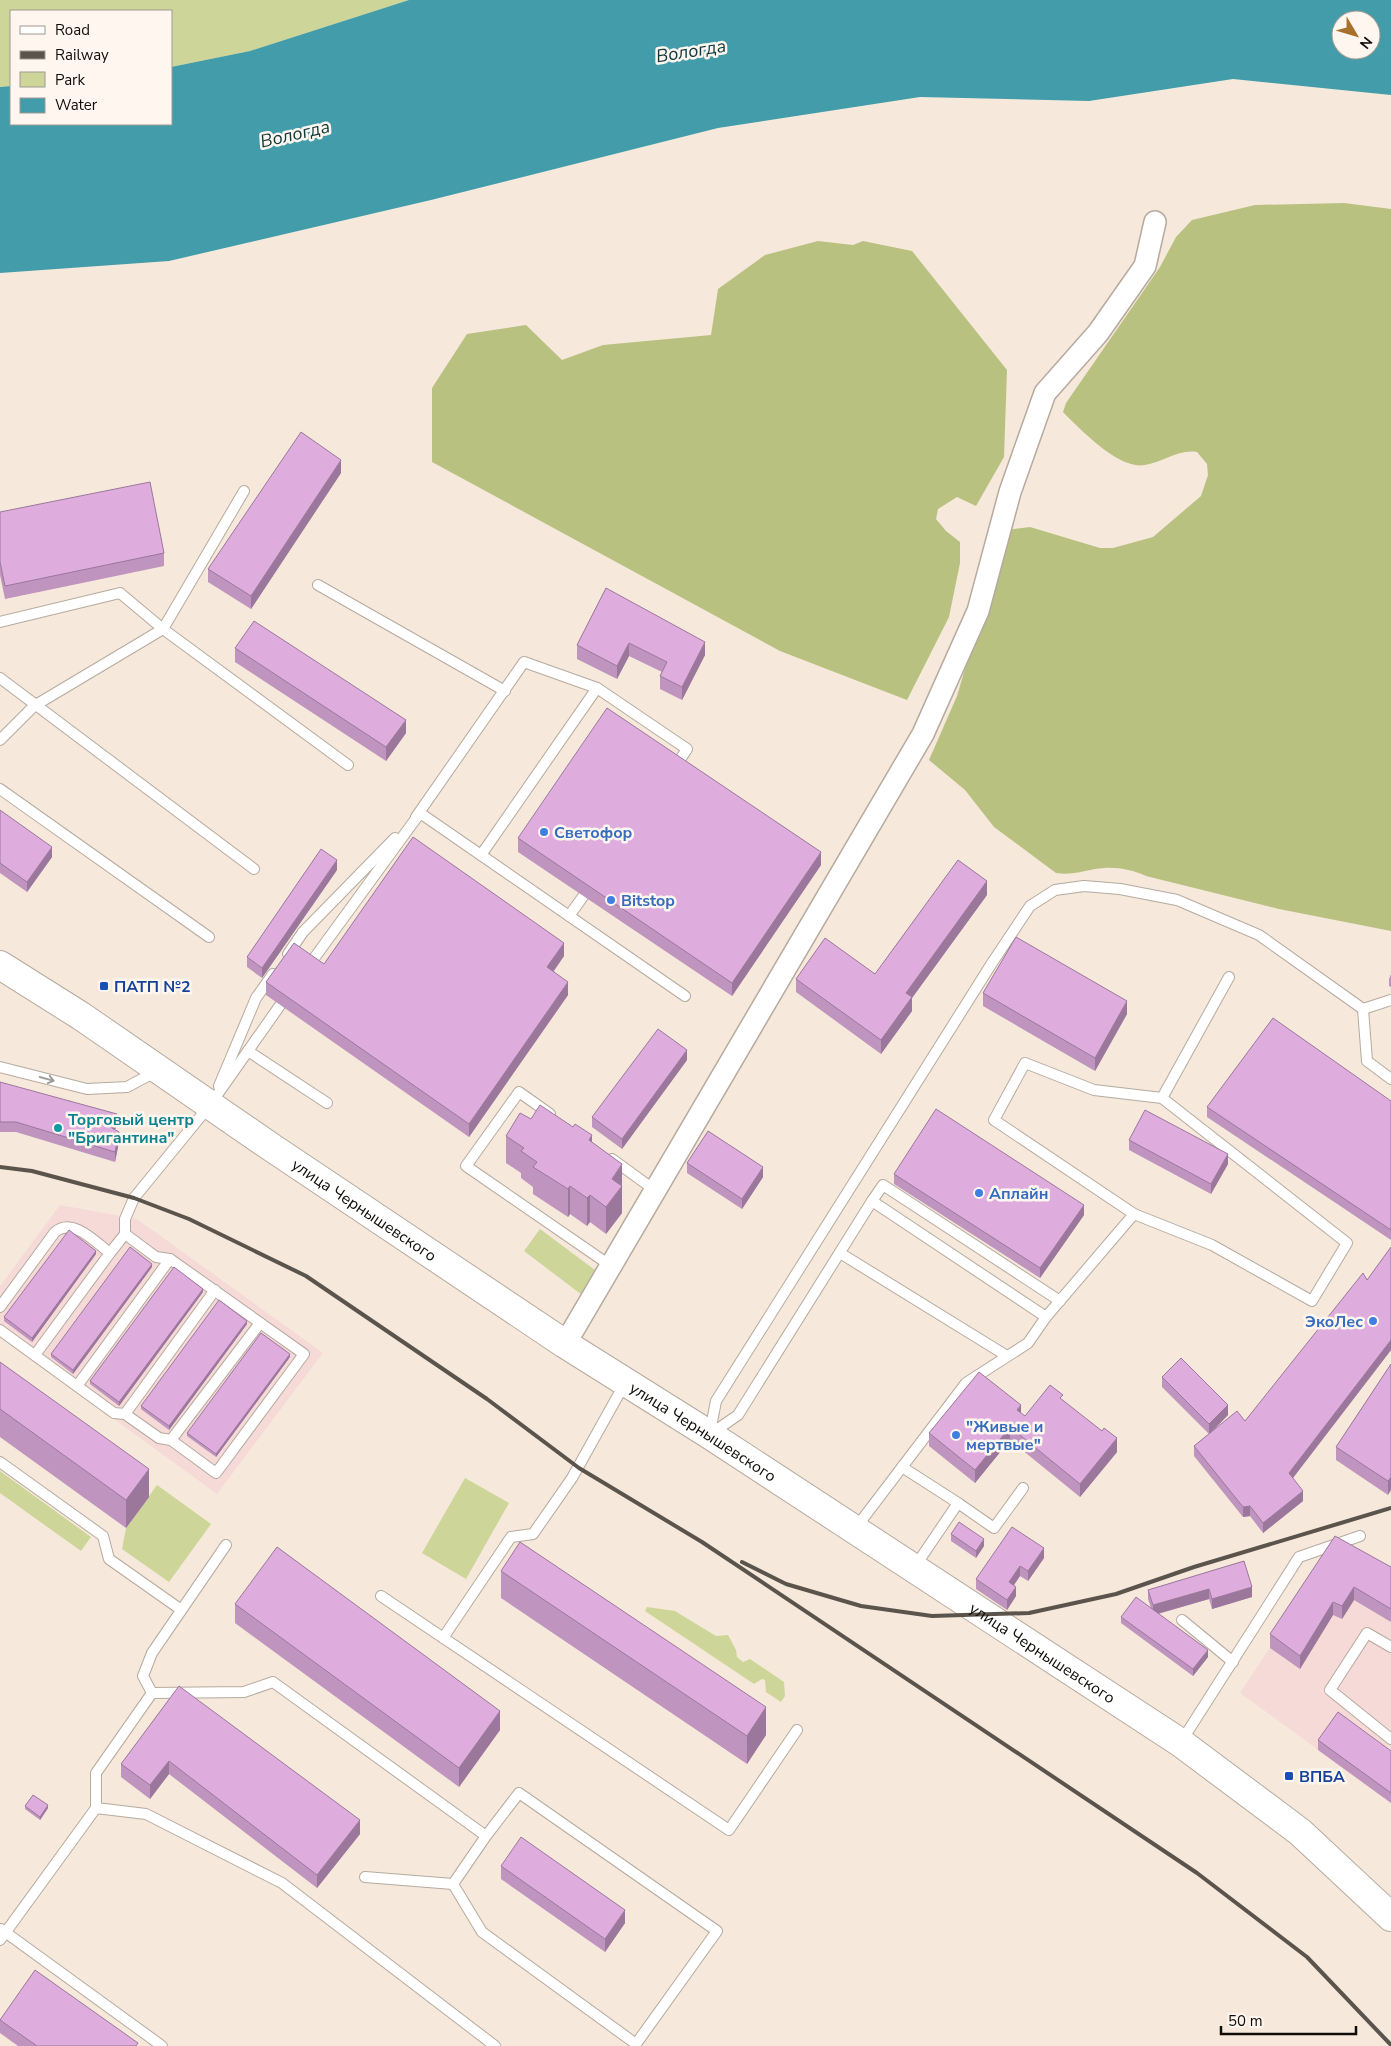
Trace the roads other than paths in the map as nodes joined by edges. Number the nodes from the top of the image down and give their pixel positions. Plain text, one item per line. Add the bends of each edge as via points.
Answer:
1 (1155, 222) dead end
2 (244, 491) dead end
3 (318, 585) dead end
4 (0, 622) edge
5 (163, 629) junction
6 (0, 678) edge
7 (597, 688) junction
8 (505, 690) junction
9 (34, 706) junction
10 (0, 740) edge
11 (348, 765) dead end
12 (665, 781) edge
13 (0, 789) edge
14 (420, 813) junction
15 (481, 855) junction
16 (254, 869) dead end
17 (598, 876) edge
18 (569, 916) junction
19 (209, 937) dead end
20 (0, 965) edge
21 (1229, 977) dead end
22 (685, 996) dead end
23 (1391, 1000) edge
24 (1363, 1009) junction
25 (248, 1052) junction
26 (0, 1066) edge
27 (160, 1070) junction
28 (1391, 1079) edge
29 (1162, 1098) junction
30 (327, 1103) dead end
31 (210, 1105) junction
32 (560, 1121) edge
33 (600, 1150) edge
34 (656, 1191) junction
35 (872, 1201) junction
36 (1134, 1214) junction
37 (125, 1234) junction
38 (110, 1253) junction
39 (840, 1253) junction
40 (170, 1259) junction
41 (612, 1266) junction
42 (215, 1290) junction
43 (1060, 1301) junction
44 (0, 1307) edge
45 (1046, 1317) junction
46 (260, 1323) junction
47 (0, 1330) edge
48 (565, 1344) junction
49 (35, 1355) junction
50 (1007, 1356) junction
51 (626, 1382) junction
52 (76, 1386) junction
53 (125, 1414) junction
54 (710, 1436) junction
55 (172, 1440) junction
56 (0, 1462) edge
57 (902, 1467) junction
58 (1023, 1488) dead end
59 (958, 1503) junction
60 (854, 1530) junction
61 (1360, 1536) dead end
62 (226, 1545) dead end
63 (913, 1568) junction
64 (381, 1596) dead end
65 (180, 1609) junction
66 (1182, 1620) dead end
67 (443, 1638) junction
68 (1391, 1647) edge
69 (1232, 1662) junction
70 (152, 1693) junction
71 (797, 1730) dead end
72 (1391, 1739) edge
73 (1181, 1743) junction
74 (96, 1808) junction
75 (486, 1836) junction
76 (365, 1877) dead end
77 (453, 1884) junction
78 (1391, 1917) edge
79 (2, 1934) edge
80 (162, 2046) edge
81 (495, 2046) edge

1 - 34 street via 1145,266 1098,333 1045,393 1010,492 978,611 924,734
2 - 5 lane
3 - 8 lane
4 - 5 lane via 120,593
5 - 9 lane
5 - 11 lane
6 - 9 lane
7 - 8 lane via 524,662
7 - 12 lane via 688,749
7 - 15 lane
8 - 14 lane
9 - 10 lane
9 - 16 lane
13 - 19 lane
14 - 15 lane
14 - 25 lane
14 - 31 lane via 303,932 256,998
15 - 18 lane
17 - 18 lane
18 - 22 lane
20 - 27 main road, улица Чернышевского
21 - 29 lane
23 - 24 lane
24 - 28 lane via 1367,1061
24 - 54 lane via 1260,935 1177,900 1084,886 1055,890 1030,906 716,1401
25 - 30 lane
25 - 31 lane
26 -> 27 lane via 87,1089 127,1087
27 - 31 main road, улица Чернышевского
29 - 36 lane via 1094,1090 1025,1063 994,1120
29 - 36 lane via 1347,1243 1312,1301 1212,1245
31 - 37 lane via 134,1198 125,1219
31 - 48 main road, улица Чернышевского
32 - 41 lane via 519,1092 466,1166
33 - 34 lane
34 - 41 street
35 - 39 lane
35 - 43 lane via 882,1185
35 - 45 lane
36 - 43 lane
37 - 38 lane
37 - 40 lane via 156,1257
38 - 44 lane via 76,1228 62,1227
38 - 49 lane
39 - 50 lane
39 - 54 lane via 738,1415
40 - 42 lane
40 - 52 lane
41 - 48 street
42 - 46 lane
42 - 53 lane
43 - 45 lane
45 - 50 lane via 1028,1342
46 - 55 lane
46 - 55 lane via 304,1354 216,1473
47 - 49 lane
48 - 51 main road, улица Чернышевского
49 - 52 lane
50 - 57 lane via 966,1383
51 - 54 main road, улица Чернышевского
51 - 67 lane via 572,1478 533,1534 511,1538
52 - 53 lane via 114,1413
53 - 55 lane via 159,1438
54 - 60 main road, улица Чернышевского
56 - 65 lane via 103,1536 110,1559
57 - 59 lane
57 - 60 lane
58 - 59 lane via 994,1528
59 - 63 lane
60 - 63 main road, улица Чернышевского
61 - 69 lane via 1300,1557
62 - 65 lane
63 - 73 main road, улица Чернышевского
64 - 67 lane
65 - 70 lane via 152,1652 143,1676
66 - 69 lane
67 - 71 lane via 729,1830
68 - 72 lane via 1367,1633 1330,1690
69 - 73 lane
70 - 74 lane via 96,1773
70 - 75 lane via 244,1692 273,1682
73 - 78 main road, улица Чернышевского via 1300,1832
74 - 79 lane
74 - 81 lane via 146,1814 282,1883
75 - 77 lane
75 - 77 lane via 519,1793 717,1931 636,2044 482,1932
76 - 77 lane
79 - 80 lane

